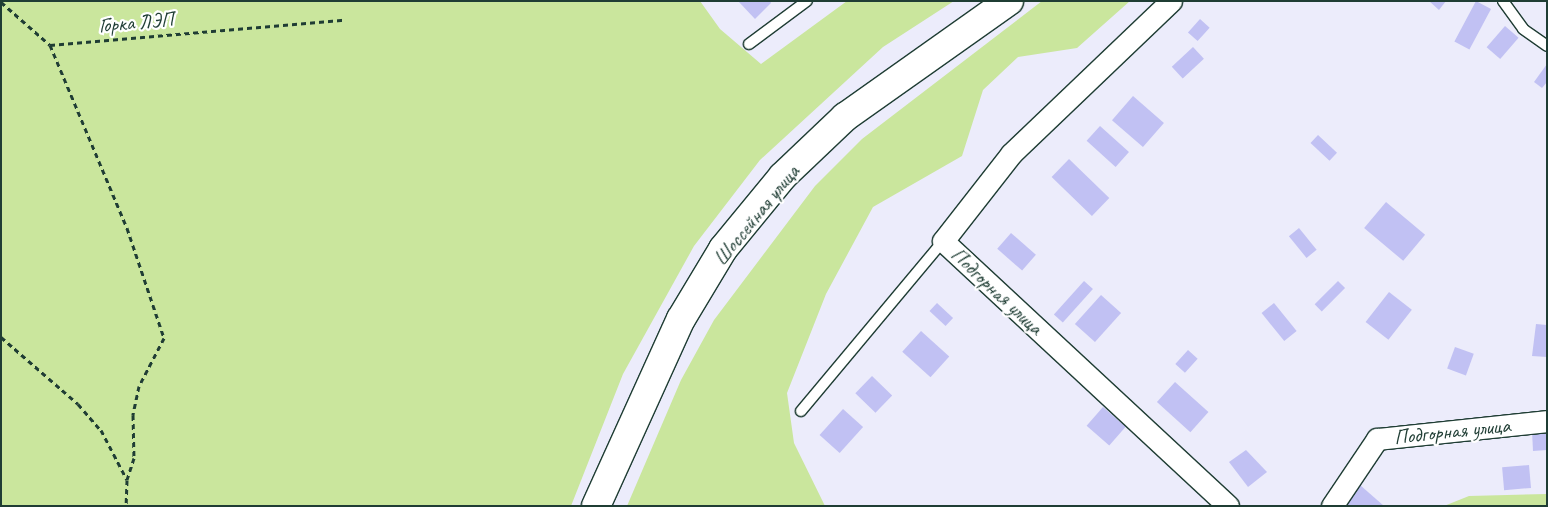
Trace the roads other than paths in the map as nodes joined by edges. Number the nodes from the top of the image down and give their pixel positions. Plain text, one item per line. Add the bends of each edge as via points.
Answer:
1 (807, 1) edge
2 (1009, 1) edge
3 (1171, 1) edge
4 (1503, 1) edge
5 (749, 44) dead end
6 (1547, 46) edge
7 (943, 241) junction
8 (801, 411) dead end
9 (1547, 421) edge
10 (596, 506) edge
11 (1228, 506) edge
12 (1332, 506) edge

1 - 5 lane
2 - 10 main road, Шоссейная улица via 845,118 783,176 729,241 681,319
3 - 7 street, Подгорная улица via 1011,154
4 - 6 lane via 1523,29
7 - 8 lane
7 - 11 street, Подгорная улица
9 - 12 street, Подгорная улица via 1377,439

